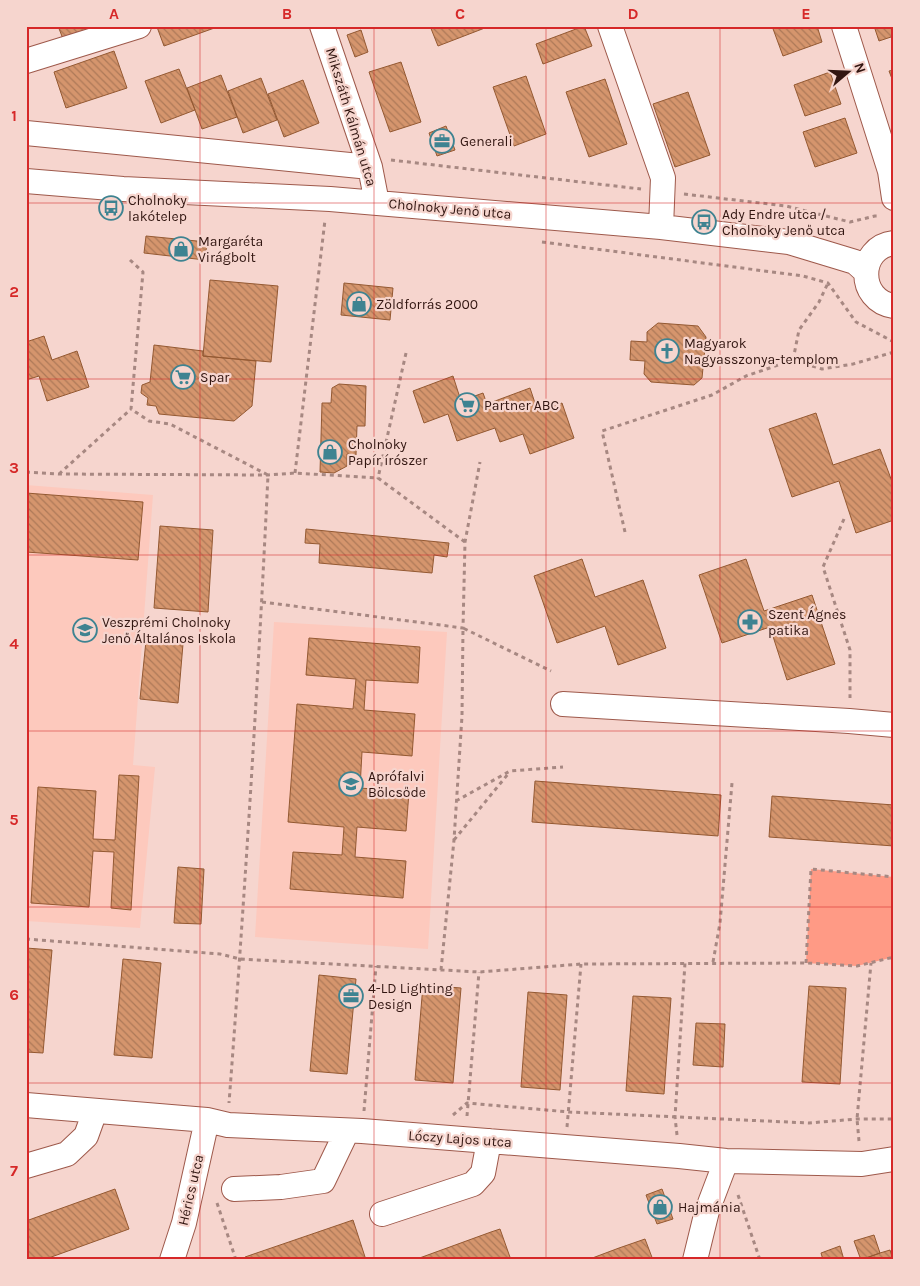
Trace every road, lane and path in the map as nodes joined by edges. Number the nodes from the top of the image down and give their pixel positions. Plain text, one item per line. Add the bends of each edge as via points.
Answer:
1 (139, 26) edge
2 (610, 26) edge
3 (844, 26) edge
4 (328, 28) edge
5 (26, 61) edge
6 (26, 133) edge
7 (370, 167) junction
8 (26, 182) edge
9 (664, 191) junction
10 (377, 204) junction
11 (889, 207) edge
12 (328, 209) junction
13 (316, 218) dead end
14 (661, 227) junction
15 (540, 241) dead end
16 (894, 244) edge
17 (130, 260) dead end
18 (866, 272) junction
19 (828, 284) junction
20 (894, 306) edge
21 (894, 342) edge
22 (894, 352) edge
23 (406, 353) dead end
24 (793, 360) junction
25 (131, 409) junction
26 (480, 462) dead end
27 (26, 472) edge
28 (295, 473) junction
29 (60, 474) junction
30 (268, 475) junction
31 (378, 478) junction
32 (844, 519) dead end
33 (625, 532) dead end
34 (465, 542) junction
35 (262, 602) junction
36 (463, 628) junction
37 (551, 671) dead end
38 (563, 704) dead end
39 (850, 721) junction
40 (894, 726) edge
41 (563, 767) dead end
42 (510, 771) junction
43 (732, 783) dead end
44 (456, 801) junction
45 (454, 840) junction
46 (894, 877) edge
47 (26, 939) edge
48 (894, 958) edge
49 (240, 959) junction
50 (713, 962) junction
51 (685, 963) junction
52 (806, 963) junction
53 (871, 963) junction
54 (581, 964) junction
55 (376, 966) junction
56 (441, 970) junction
57 (479, 972) junction
58 (222, 1101) dead end
59 (467, 1103) junction
60 (26, 1106) edge
61 (374, 1110) dead end
62 (95, 1111) junction
63 (569, 1112) junction
64 (453, 1115) dead end
65 (221, 1116) junction
66 (675, 1117) junction
67 (894, 1119) edge
68 (857, 1120) junction
69 (358, 1124) junction
70 (478, 1140) junction
71 (565, 1147) junction
72 (679, 1156) junction
73 (894, 1160) edge
74 (726, 1161) junction
75 (862, 1164) junction
76 (26, 1166) edge
77 (226, 1193) joint
78 (382, 1214) dead end
79 (172, 1260) edge
80 (236, 1260) edge
81 (695, 1260) edge
82 (760, 1260) edge

1 - 5 street
2 - 9 street via 663,178
3 - 11 street via 890,171
4 - 7 street, Mikszáth Kálmán utca
6 - 7 street
7 - 9 path via 387,160
7 - 10 street, Mikszáth Kálmán utca
8 - 12 street, Cholnoky Jenő utca
9 - 11 path via 786,206 850,222 874,216
9 - 14 street
10 - 12 street, Cholnoky Jenő utca
10 - 14 street, Cholnoky Jenő utca
12 - 13 path
12 - 28 path
14 - 18 street, Cholnoky Jenő utca via 789,242 855,262
15 - 19 path via 804,276
16 - 18 street via 881,247 868,262
17 - 25 path via 144,272
18 - 20 street via 871,292 878,300
19 - 21 path via 856,322
19 - 24 path via 800,330
22 - 24 path via 822,369
23 - 31 path
24 - 33 path via 746,376 712,395 602,431
25 - 29 path
25 - 30 path via 148,421 170,424
26 - 34 path
27 - 29 path
28 - 30 path
28 - 31 path
29 - 30 path
30 - 35 path
31 - 34 path
32 - 39 path via 823,567 850,650
34 - 36 path
35 - 36 path
35 - 49 path
36 - 37 path
36 - 44 path via 462,716
38 - 39 street
39 - 40 street
41 - 42 path
42 - 44 path
42 - 45 path
43 - 50 path via 720,922
44 - 45 path
45 - 56 path
46 - 52 path via 810,869
47 - 49 path via 220,954
48 - 53 path
49 - 55 path
49 - 65 path
50 - 51 path
50 - 52 path
51 - 54 path
51 - 66 path
52 - 53 path via 857,966
53 - 68 path
54 - 57 path
54 - 63 path
55 - 56 path
55 - 69 path
56 - 57 path
57 - 59 path
58 - 65 path
59 - 63 path
59 - 64 path
59 - 70 path
60 - 62 street, Lóczy Lajos utca
61 - 69 path
62 - 65 street, Lóczy Lajos utca
62 - 76 street via 86,1136 67,1154
63 - 66 path
63 - 71 path
65 - 69 street, Lóczy Lajos utca
65 - 79 street, Hérics utca
66 - 68 path via 809,1123
66 - 72 path
67 - 68 path
68 - 75 path
69 - 70 street, Lóczy Lajos utca
69 - 77 street via 323,1181
70 - 71 street, Lóczy Lajos utca
70 - 78 street via 483,1173 473,1184
71 - 72 street, Lóczy Lajos utca
72 - 74 street, Lóczy Lajos utca
73 - 75 street, Lóczy Lajos utca
74 - 75 street, Lóczy Lajos utca
74 - 81 street via 707,1211
74 - 82 path
77 - 80 path via 217,1205

